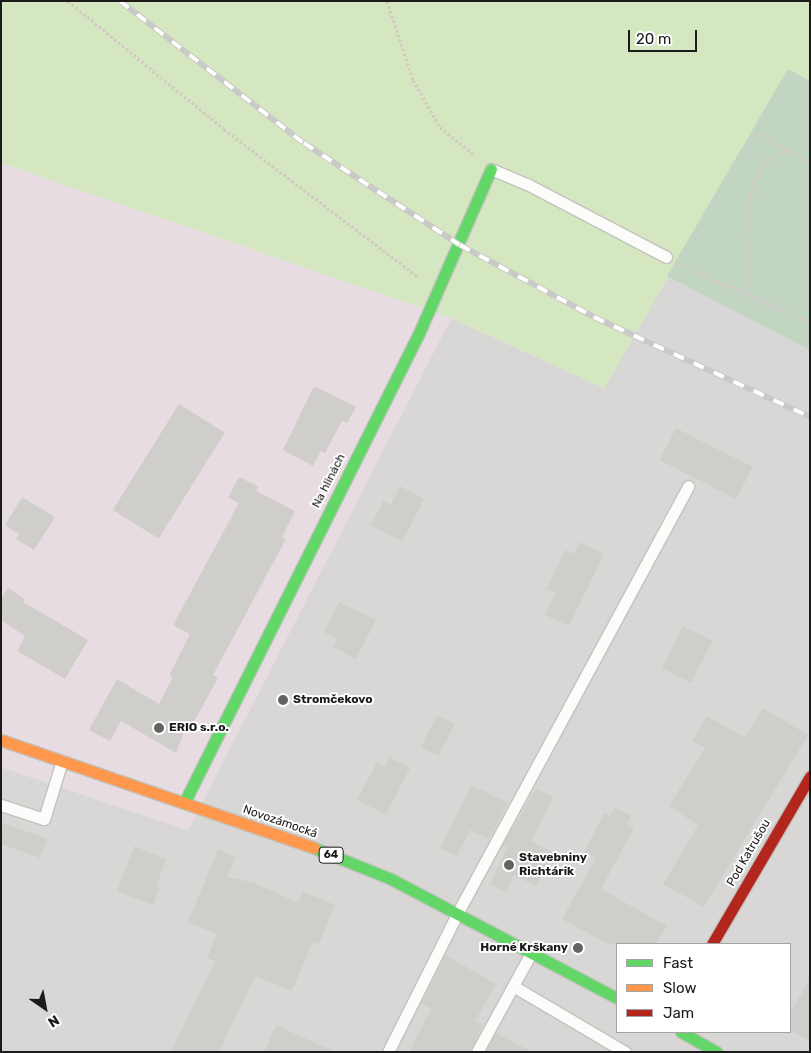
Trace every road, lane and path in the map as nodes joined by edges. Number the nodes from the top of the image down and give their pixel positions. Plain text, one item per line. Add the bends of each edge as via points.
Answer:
1 (68, 1) edge
2 (387, 1) edge
3 (755, 131) dead end
4 (788, 150) junction
5 (810, 162) edge
6 (491, 169) junction
7 (666, 257) joint
8 (743, 292) junction
9 (438, 293) junction
10 (810, 322) edge
11 (688, 486) dead end
12 (1, 740) edge
13 (62, 761) junction
14 (810, 776) edge
15 (184, 803) junction
16 (1, 805) edge
17 (458, 912) junction
18 (713, 943) edge
19 (531, 953) junction
20 (513, 986) junction
21 (616, 997) edge
22 (683, 1033) edge
23 (388, 1052) edge
24 (477, 1052) edge
25 (625, 1052) edge
26 (717, 1052) edge

1 - 9 path via 224,129
2 - 6 path via 412,80 440,127
3 - 4 path
4 - 5 path
4 - 8 path via 766,160 754,182 749,204 749,277
6 - 7 lane via 527,184
6 - 9 street, Na hlinách
7 - 8 path
8 - 10 path
9 - 15 street, Na hlinách
11 - 17 lane
12 - 13 street, Novozámocká / 64
13 - 15 street, Novozámocká / 64
13 - 16 lane via 44,818
14 - 18 street, Pod Katrušou
15 - 17 street, Novozámocká / 64 via 322,851 391,879
17 - 19 street, Novozámocká / 64
17 - 23 lane
19 - 20 lane
19 - 21 street, Novozámocká / 64
20 - 24 lane
20 - 25 lane
22 - 26 street

